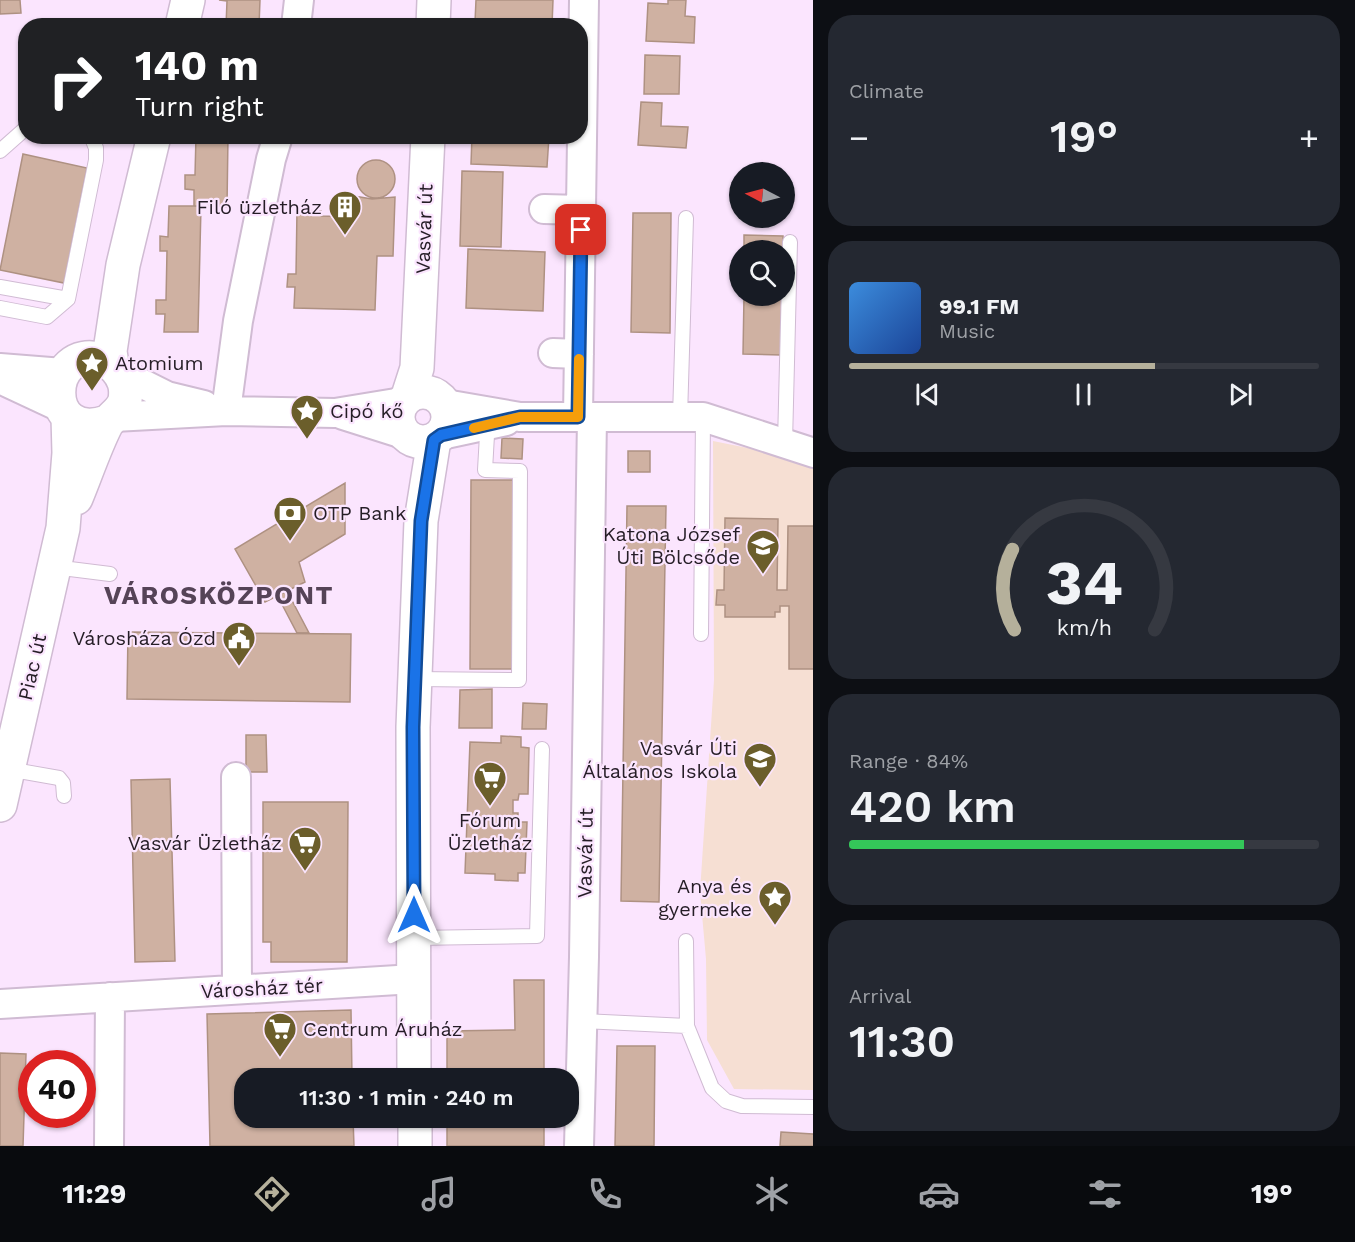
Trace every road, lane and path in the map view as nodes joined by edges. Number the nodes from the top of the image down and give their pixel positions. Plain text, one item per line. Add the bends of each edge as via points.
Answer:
1 (188, 0) edge
2 (299, 0) edge
3 (434, 0) edge
4 (584, 0) edge
5 (184, 18) edge
6 (297, 18) edge
7 (433, 18) edge
8 (583, 18) edge
9 (18, 135) edge
10 (95, 144) edge
11 (152, 144) edge
12 (276, 144) edge
13 (428, 144) edge
14 (581, 144) edge
15 (0, 151) edge
16 (544, 209) dead end
17 (581, 210) junction
18 (686, 218) dead end
19 (123, 265) junction
20 (0, 287) edge
21 (68, 299) junction
22 (788, 306) edge
23 (0, 308) edge
24 (70, 367) junction
25 (0, 368) edge
26 (115, 368) junction
27 (0, 379) edge
28 (226, 411) junction
29 (65, 413) junction
30 (585, 417) junction
31 (692, 417) junction
32 (423, 419) junction
33 (111, 420) junction
34 (488, 435) dead end
35 (785, 443) junction
36 (813, 453) edge
37 (63, 528) junction
38 (54, 567) junction
39 (110, 574) dead end
40 (700, 634) dead end
41 (415, 679) junction
42 (542, 749) dead end
43 (8, 768) junction
44 (236, 777) dead end
45 (64, 796) dead end
46 (0, 805) edge
47 (414, 938) junction
48 (686, 942) dead end
49 (414, 979) junction
50 (237, 989) junction
51 (0, 996) edge
52 (110, 997) junction
53 (35, 1001) junction
54 (0, 1004) edge
55 (583, 1021) junction
56 (687, 1026) junction
57 (414, 1068) edge
58 (813, 1107) edge
59 (415, 1128) edge
60 (109, 1146) edge
61 (415, 1146) edge
62 (579, 1146) edge

1 - 5 street
2 - 6 street
3 - 7 street
4 - 8 street, Vasvár út
9 - 15 lane
10 - 21 lane via 96,160
11 - 19 street
12 - 28 street via 238,321
13 - 32 street, Vasvár út via 417,368
14 - 17 street, Vasvár út
16 - 17 street
17 - 30 street, Vasvár út via 566,354
18 - 31 lane
19 - 24 street via 89,346
19 - 26 street via 110,351
20 - 21 lane
21 - 23 lane via 47,317
22 - 35 lane
24 - 25 street
24 - 26 street via 95,358
24 - 29 street via 58,390
26 - 28 street via 167,396
26 - 33 street via 126,390
27 - 29 street
28 - 32 street
28 - 33 street
29 - 33 street via 87,426
29 - 37 street via 69,453
30 - 31 street
30 - 32 street
30 - 55 street, Vasvár út
31 - 35 street
31 - 40 lane
32 - 41 street, Vasvár út via 415,486 421,521
33 - 37 street
34 - 41 lane via 485,470 520,471 519,680
35 - 36 street
37 - 38 street, Piac út
38 - 39 lane
38 - 43 street, Piac út
41 - 47 street, Vasvár út
42 - 47 lane via 537,936
43 - 45 lane via 59,778
43 - 46 street, Piac út
44 - 50 street
47 - 49 street, Vasvár út
48 - 56 lane
49 - 50 street, Városház tér
49 - 57 street, Vasvár út
50 - 52 street, Városház tér
51 - 53 street
52 - 53 street, Városház tér
52 - 60 street
53 - 54 street
55 - 56 lane
55 - 62 street, Vasvár út
56 - 58 lane via 707,1079 726,1101 742,1106
59 - 61 street

